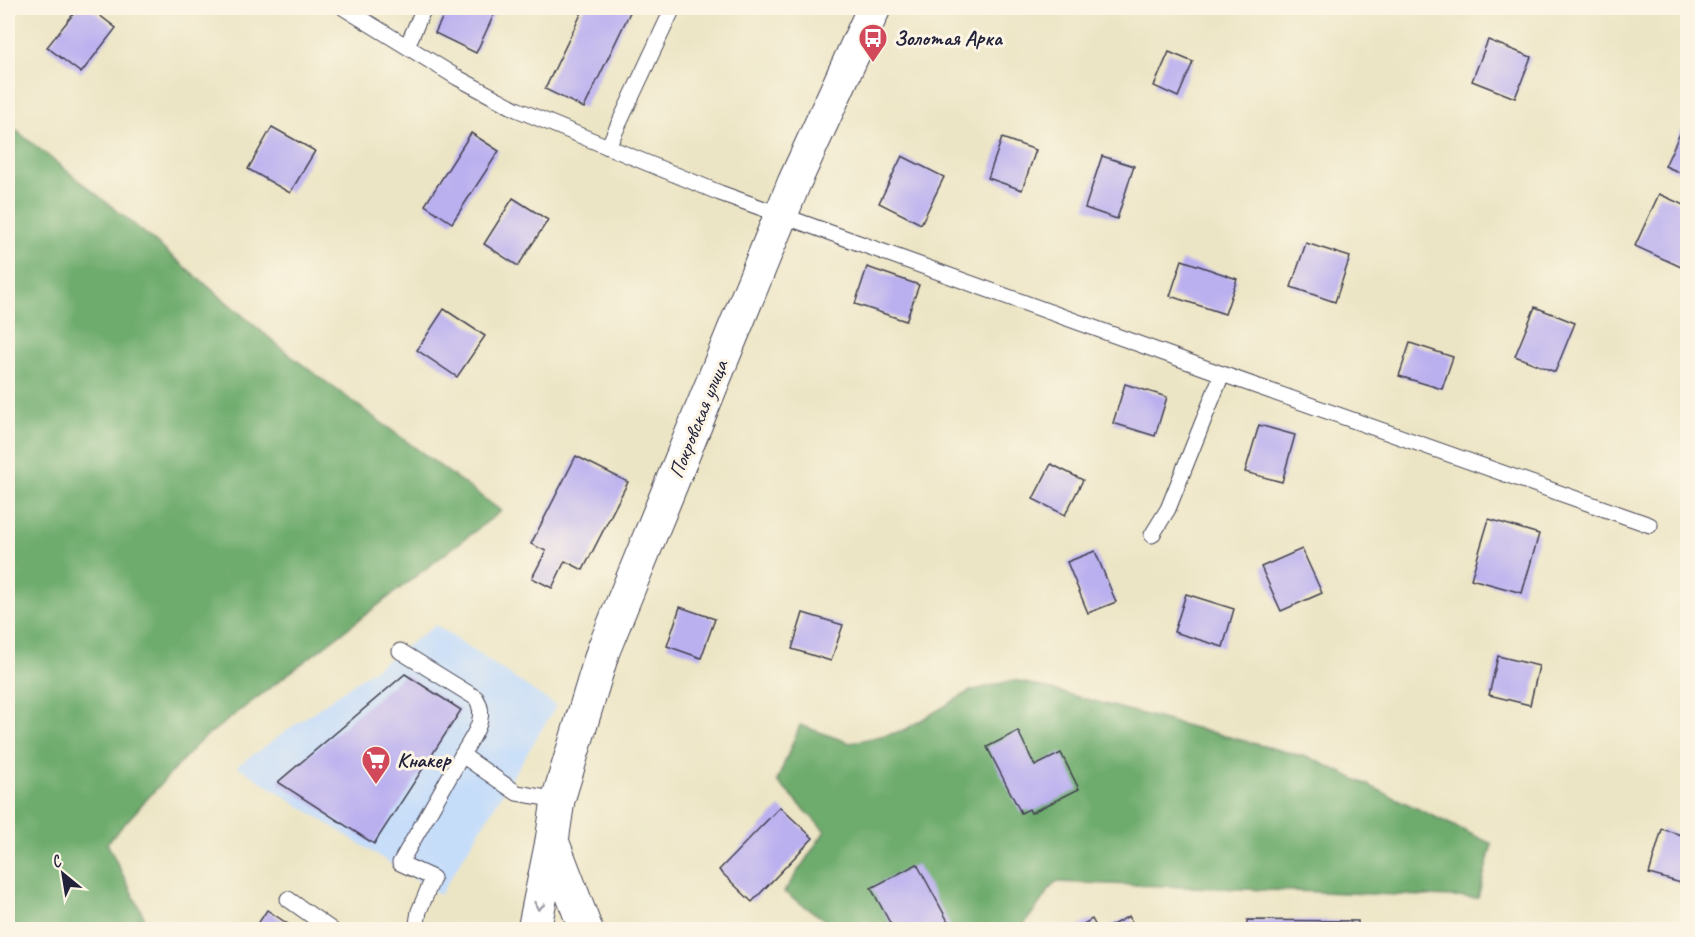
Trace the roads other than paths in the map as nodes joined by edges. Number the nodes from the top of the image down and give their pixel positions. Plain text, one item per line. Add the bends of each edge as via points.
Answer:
1 (344, 8) edge
2 (424, 8) edge
3 (673, 8) edge
4 (874, 8) edge
5 (407, 46) junction
6 (608, 147) junction
7 (782, 214) junction
8 (1222, 374) junction
9 (1650, 525) dead end
10 (1152, 535) dead end
11 (400, 651) dead end
12 (462, 755) junction
13 (558, 800) junction
14 (552, 841) junction
15 (288, 899) dead end
16 (332, 930) edge
17 (416, 930) edge
18 (534, 930) edge
19 (586, 930) edge

1 - 5 lane
2 - 5 lane
3 - 6 lane
4 - 7 street, Покровская улица
5 - 6 lane via 516,109
6 - 7 lane
7 - 8 lane
7 - 13 street, Покровская улица via 603,651
8 - 9 lane
8 - 10 lane via 1168,509
11 - 12 lane via 476,698 482,707 482,718
12 - 13 lane via 517,793
12 - 17 lane via 400,863 433,878 418,911
13 - 14 street, Покровская улица
14 -> 18 street, Покровская улица
14 - 19 street
15 - 16 lane

